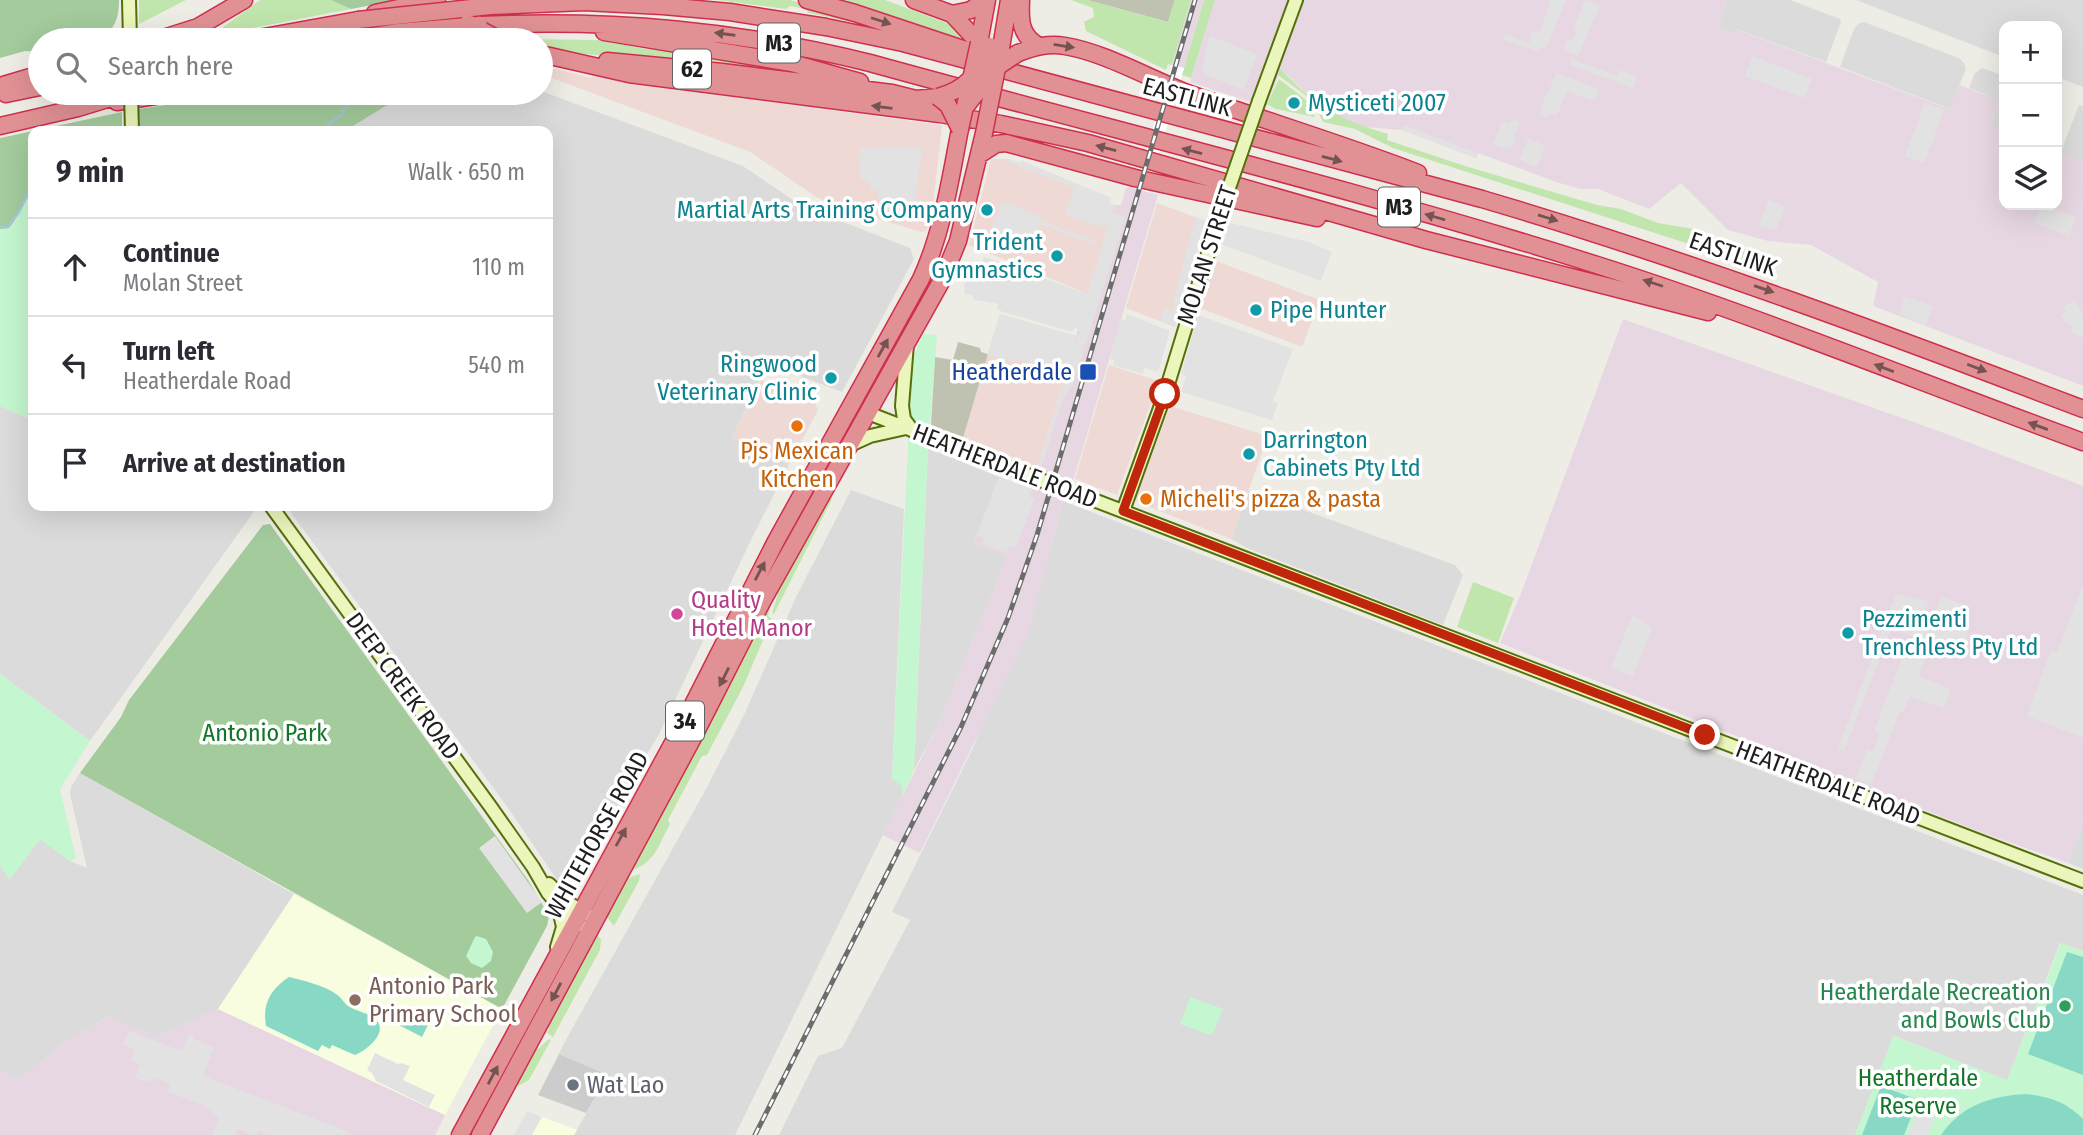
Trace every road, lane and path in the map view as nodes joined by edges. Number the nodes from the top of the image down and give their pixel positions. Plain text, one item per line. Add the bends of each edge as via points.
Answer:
1 (129, 0) edge
2 (244, 0) edge
3 (436, 0) edge
4 (807, 0) edge
5 (914, 0) edge
6 (1009, 0) edge
7 (1021, 0) edge
8 (1296, 0) edge
9 (485, 3) edge
10 (982, 3) edge
11 (952, 14) junction
12 (359, 19) junction
13 (545, 22) junction
14 (130, 28) edge
15 (195, 28) edge
16 (315, 28) edge
17 (445, 28) edge
18 (464, 28) edge
19 (478, 28) edge
20 (1032, 41) junction
21 (553, 56) edge
22 (553, 57) edge
23 (993, 57) junction
24 (28, 78) edge
25 (971, 80) junction
26 (0, 86) edge
27 (28, 90) edge
28 (892, 93) junction
29 (0, 96) edge
30 (937, 97) junction
31 (88, 105) edge
32 (97, 105) edge
33 (130, 105) edge
34 (78, 108) junction
35 (965, 108) junction
36 (0, 126) edge
37 (132, 126) edge
38 (960, 129) junction
39 (1266, 142) junction
40 (979, 155) junction
41 (1482, 199) junction
42 (1426, 240) junction
43 (1786, 332) junction
44 (908, 341) junction
45 (850, 408) junction
46 (2083, 409) edge
47 (868, 413) junction
48 (909, 430) junction
49 (2083, 442) edge
50 (848, 446) junction
51 (823, 457) junction
52 (843, 469) junction
53 (275, 511) edge
54 (1123, 511) junction
55 (533, 867) junction
56 (2083, 881) edge
57 (558, 905) junction
58 (579, 916) junction
59 (592, 926) junction
60 (553, 964) junction
61 (460, 1135) edge
62 (480, 1135) edge

1 - 14 main road
2 - 15 highway
3 - 12 highway, bridge
3 - 19 highway, bridge
4 -> 39 highway
5 - 11 highway
6 - 23 highway, 34
7 - 20 highway via 1022,26
8 - 54 main road, MOLAN STREET, bridge
9 - 12 highway, EASTLINK / M3, bridge
9 - 18 highway
9 - 39 highway, EASTLINK / M3 via 663,6 825,26
10 - 11 highway
10 - 23 highway, 34
11 - 23 highway
12 - 16 highway, EASTLINK / M3
13 - 17 highway, EASTLINK / M3, bridge
13 - 28 highway via 792,63
43 -> 13 highway, EASTLINK / M3 via 1500,235 825,52 700,31
20 - 23 highway, bridge via 1018,53
20 -> 41 highway via 1076,48
21 - 28 highway, 62
42 -> 22 highway via 1172,165 1001,124 629,74
23 - 25 highway, 34, bridge
23 - 35 highway, bridge
23 - 40 highway, 34, bridge
24 - 26 highway
25 - 30 highway, 62, bridge via 958,91
25 - 35 highway, 34, bridge
27 - 29 highway
28 - 30 highway, 62 via 916,99
30 - 38 highway, bridge via 948,106
31 - 34 highway
32 - 34 highway
33 - 37 main road, bridge
34 - 36 highway
35 - 38 highway, 34, bridge
45 -> 38 highway, 34 via 934,250
39 -> 41 highway, EASTLINK / M3
40 - 42 highway via 1006,143 1135,178
40 - 44 highway, 34 via 949,264
41 -> 46 highway, EASTLINK / M3 via 1783,296
42 - 43 highway
49 -> 43 highway, EASTLINK / M3
44 - 47 highway, 34
44 - 48 main road via 902,406
45 - 47 highway
45 - 51 highway, WHITEHORSE ROAD / 34
47 - 48 main road, HEATHERDALE ROAD
47 - 50 highway, WHITEHORSE ROAD / 34
48 - 50 main road via 870,436
48 - 54 main road, HEATHERDALE ROAD, bridge
50 - 52 highway, WHITEHORSE ROAD / 34
51 - 52 highway
58 -> 51 highway, WHITEHORSE ROAD / 34
52 -> 59 highway, WHITEHORSE ROAD / 34 via 763,600
53 - 55 main road, DEEP CREEK ROAD
54 - 56 main road, HEATHERDALE ROAD
55 - 57 main road, DEEP CREEK ROAD
55 - 58 main road, DEEP CREEK ROAD
57 - 58 main road, DEEP CREEK ROAD
57 - 60 main road via 563,927
58 - 59 main road, DEEP CREEK ROAD
58 - 60 highway, WHITEHORSE ROAD / 34
59 -> 62 highway, WHITEHORSE ROAD / 34
61 -> 60 highway, WHITEHORSE ROAD / 34

